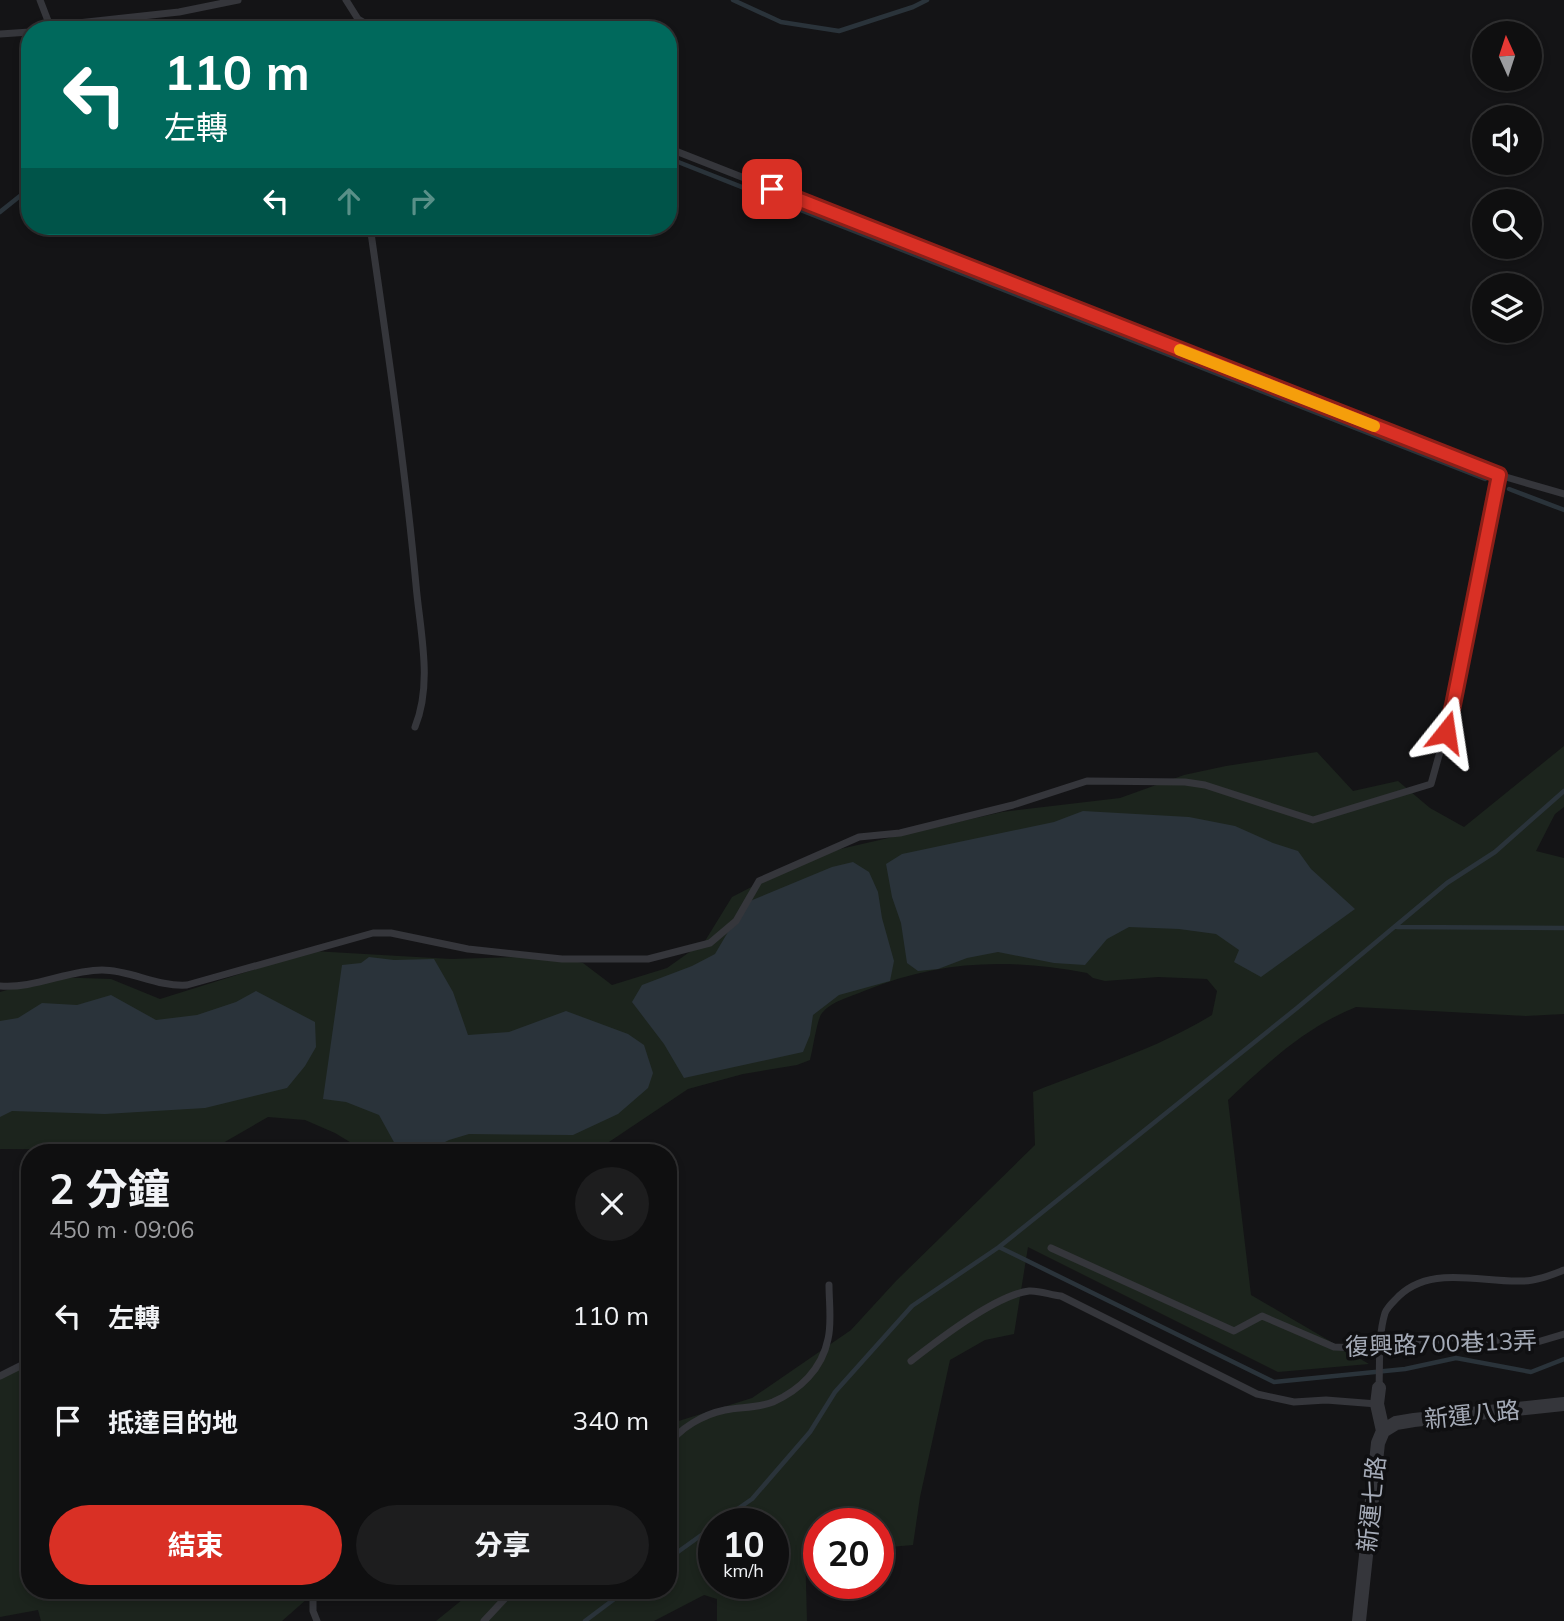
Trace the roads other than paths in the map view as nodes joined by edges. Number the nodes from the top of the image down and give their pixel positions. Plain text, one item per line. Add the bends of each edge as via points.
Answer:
1 (40, 0) edge
2 (238, 0) edge
3 (346, 0) edge
4 (358, 19) joint
5 (48, 21) edge
6 (96, 21) edge
7 (361, 21) edge
8 (21, 33) edge
9 (0, 34) edge
10 (677, 152) edge
11 (371, 235) edge
12 (1499, 475) junction
13 (1564, 494) edge
14 (415, 727) dead end
15 (0, 986) edge
16 (1051, 1248) dead end
17 (1564, 1269) edge
18 (829, 1285) dead end
19 (1564, 1334) edge
20 (1380, 1349) junction
21 (911, 1361) dead end
22 (21, 1366) edge
23 (0, 1376) edge
24 (1379, 1388) joint
25 (1377, 1404) junction
26 (1564, 1404) edge
27 (1383, 1431) junction
28 (677, 1436) edge
29 (313, 1599) edge
30 (505, 1599) edge
31 (317, 1621) edge
32 (484, 1621) edge
33 (1359, 1621) edge

1 - 5 lane
2 - 6 lane
3 - 4 lane
4 - 7 lane
8 - 9 lane
10 - 12 lane
11 - 14 lane via 420,621 425,690
12 - 13 lane
12 - 15 lane via 1453,705 1431,784 1415,791 1313,820 1205,785 1074,783 1013,805 900,834 859,837 759,881 736,921 710,943 648,959 562,959 373,933 187,985 100,970
16 - 20 lane, 復興路700巷13弄 via 1234,1331 1262,1316 1334,1347
17 - 20 lane via 1526,1281 1454,1276 1415,1285 1385,1310
18 - 28 lane via 829,1338 813,1375 773,1402 724,1410
19 - 20 lane, 復興路700巷13弄 via 1534,1343 1458,1337
20 - 24 lane
21 - 25 lane via 998,1301 1029,1291 1061,1296 1257,1394 1294,1402
22 - 23 lane
24 - 25 street, 新運七路
25 - 27 street, 新運七路
26 - 27 street, 新運八路 via 1414,1420
27 - 33 street, 新運七路 via 1377,1443
29 - 31 lane
30 - 32 lane

